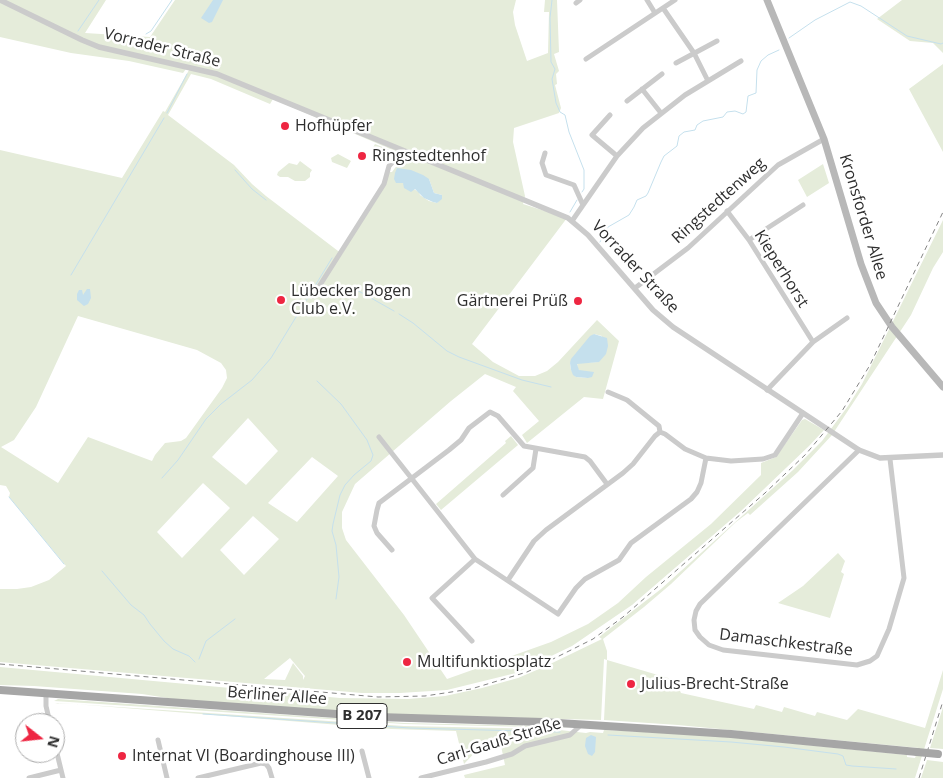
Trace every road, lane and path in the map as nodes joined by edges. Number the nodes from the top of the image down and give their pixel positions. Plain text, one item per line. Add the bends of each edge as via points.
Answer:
1 (0, 0) edge
2 (647, 0) edge
3 (675, 0) edge
4 (767, 0) edge
5 (663, 8) junction
6 (656, 13) junction
7 (718, 40) dead end
8 (694, 52) junction
9 (586, 59) dead end
10 (741, 61) dead end
11 (676, 64) dead end
12 (662, 74) dead end
13 (708, 81) junction
14 (642, 89) junction
15 (627, 101) dead end
16 (661, 113) junction
17 (610, 115) dead end
18 (824, 139) junction
19 (403, 151) junction
20 (545, 154) dead end
21 (617, 156) junction
22 (583, 205) junction
23 (803, 205) dead end
24 (727, 211) junction
25 (572, 221) junction
26 (749, 240) junction
27 (635, 288) junction
28 (313, 296) dead end
29 (847, 318) dead end
30 (812, 342) junction
31 (943, 387) edge
32 (767, 390) junction
33 (608, 392) dead end
34 (803, 413) junction
35 (660, 432) junction
36 (379, 438) dead end
37 (536, 449) junction
38 (859, 450) junction
39 (943, 455) edge
40 (706, 458) junction
41 (890, 459) junction
42 (412, 479) junction
43 (608, 484) junction
44 (503, 495) dead end
45 (392, 550) dead end
46 (475, 559) junction
47 (508, 580) junction
48 (472, 641) dead end
49 (0, 690) edge
50 (46, 693) junction
51 (48, 713) edge
52 (582, 724) junction
53 (158, 740) dead end
54 (362, 752) dead end
55 (940, 754) edge
56 (59, 763) edge
57 (61, 770) junction
58 (29, 778) edge
59 (63, 778) edge
60 (167, 778) edge
61 (198, 778) edge
62 (272, 778) edge
63 (369, 778) edge
64 (421, 778) edge

1 - 19 street, Vorrader Straße via 99,47 217,74
2 - 6 street
3 - 5 street
4 - 18 main road, Kronsforder Allee
5 - 6 street
5 - 8 street
6 - 9 street
7 - 8 street
8 - 11 street
8 - 13 street
10 - 13 street
12 - 14 street
13 - 16 street
14 - 15 street
14 - 16 street
16 - 21 street
17 - 21 street via 592,135
18 - 24 street, Ringstedtenweg via 778,165
18 - 31 main road, Kronsforder Allee via 861,264 876,303
19 - 25 street, Vorrader Straße
19 - 28 street via 389,166 384,184
20 - 22 street via 542,163 546,174 574,185
21 - 22 street
22 - 25 street
23 - 26 street
24 - 26 street, Kieperhorst
24 - 27 street, Ringstedtenweg via 688,248
25 - 27 street, Vorrader Straße
26 - 30 street, Kieperhorst
27 - 32 street, Vorrader Straße via 673,327
29 - 30 street
30 - 32 street
32 - 34 street, Vorrader Straße
33 - 35 street via 627,400 659,426
34 - 38 street, Vorrader Straße
34 - 40 street via 775,455 731,461
35 - 40 street via 684,449
35 - 43 street via 628,469
36 - 42 street
37 - 42 street via 524,446 498,416 490,412 468,428 458,443
37 - 43 street via 585,457
37 - 44 street via 533,468
38 - 41 street, Vorrader Straße via 873,457
38 - 41 street, Damaschkestraße via 700,604 694,620 695,630 709,645 723,650 857,666 877,656 889,630 904,578
39 - 41 street, Vorrader Straße
40 - 47 street via 702,483 691,499 631,543 620,560 585,579 558,614
42 - 45 street via 380,503 377,510 374,526
42 - 46 street
43 - 47 street via 534,541
46 - 47 street
46 - 48 street via 432,598
49 - 50 main road, Berliner Allee / B 207
50 - 51 street
50 - 52 main road, Berliner Allee / B 207 via 369,717
52 - 55 main road, B 207, bridge via 732,734
52 - 64 street, Carl-Gauß-Straße via 570,735 525,746 486,762
53 - 60 street
54 - 63 street
56 - 57 street
57 - 58 street
57 - 59 street
61 - 62 street via 261,763 269,768

